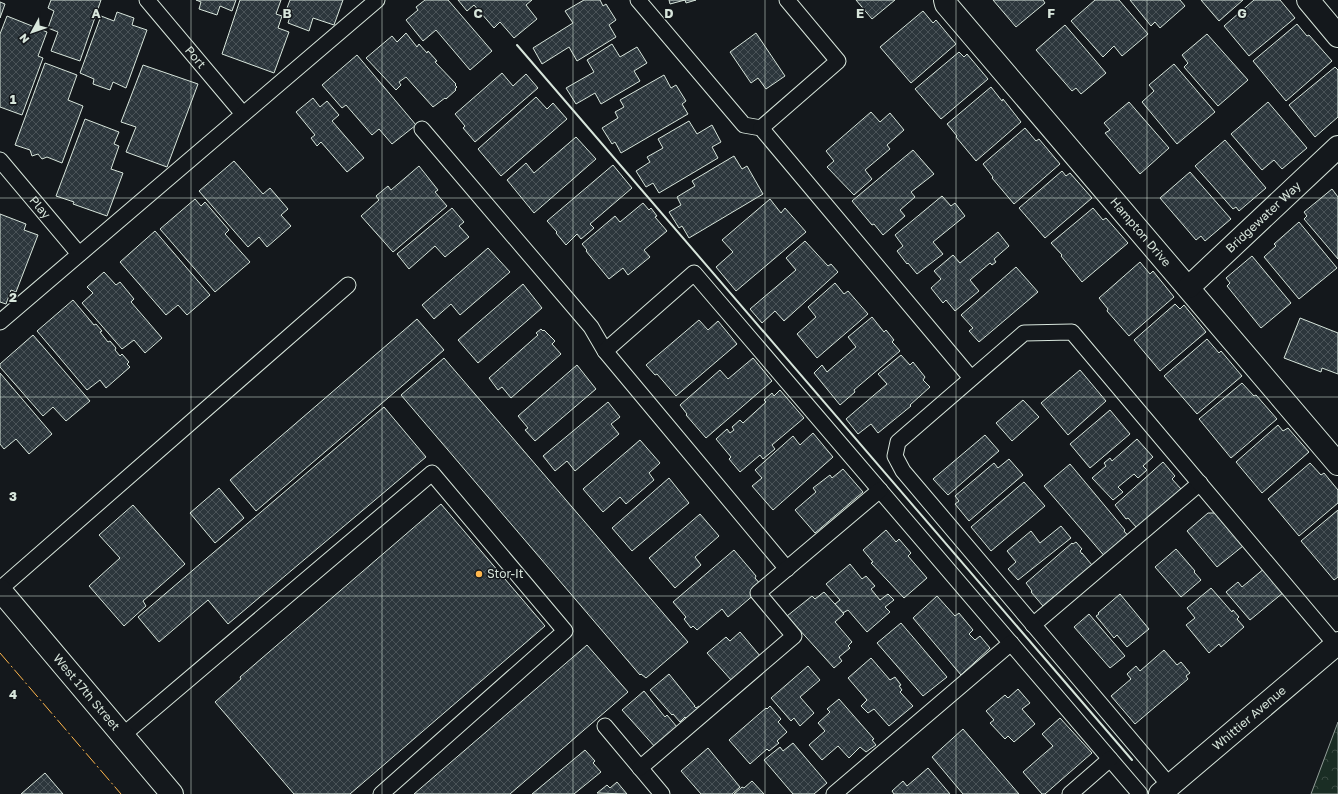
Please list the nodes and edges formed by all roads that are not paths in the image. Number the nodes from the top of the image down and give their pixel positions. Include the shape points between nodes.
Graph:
1 (147, 0) edge
2 (377, 0) edge
3 (638, 0) edge
4 (787, 0) edge
5 (945, 0) edge
6 (1308, 0) edge
7 (1338, 36) edge
8 (243, 114) junction
9 (761, 128) junction
10 (422, 129) dead end
11 (1338, 147) edge
12 (0, 160) edge
13 (79, 254) junction
14 (348, 285) dead end
15 (1188, 287) junction
16 (0, 322) edge
17 (605, 351) junction
18 (971, 378) junction
19 (1337, 460) edge
20 (1200, 483) junction
21 (880, 490) junction
22 (787, 569) junction
23 (0, 589) edge
24 (1033, 625) junction
25 (1011, 643) junction
26 (1337, 644) edge
27 (605, 726) dead end
28 (123, 736) junction
29 (1110, 760) junction
30 (640, 768) junction
31 (1165, 790) edge
32 (172, 794) edge
33 (381, 794) edge
34 (662, 794) edge
35 (834, 794) edge
36 (1070, 794) edge
37 (1140, 794) edge

1 - 8 lane, Port
2 - 8 lane
3 - 9 lane via 744,125
4 - 9 lane via 838,61
5 - 15 street, Hampton Drive
6 - 7 street
8 - 13 lane
9 - 18 lane
10 - 17 lane via 591,327
11 - 15 street, Bridgewater Way
12 - 13 lane, Play
13 - 16 lane
14 - 23 lane
15 - 19 street, Hampton Drive
17 - 21 lane via 694,273
17 - 22 lane
18 - 20 lane via 1024,333 1072,332
18 - 24 lane via 898,442 895,456 908,477
20 - 24 lane
20 - 26 lane
21 - 22 lane
21 - 25 lane
22 - 30 lane via 758,593 794,636
23 - 28 street, West 17th Street
24 - 31 lane
25 - 29 lane
25 - 35 lane
26 - 31 street, Whittier Avenue
27 - 30 lane
28 - 32 street, West 17th Street
28 - 33 lane via 432,473 565,631
29 - 36 lane
29 - 37 lane
30 - 34 lane

